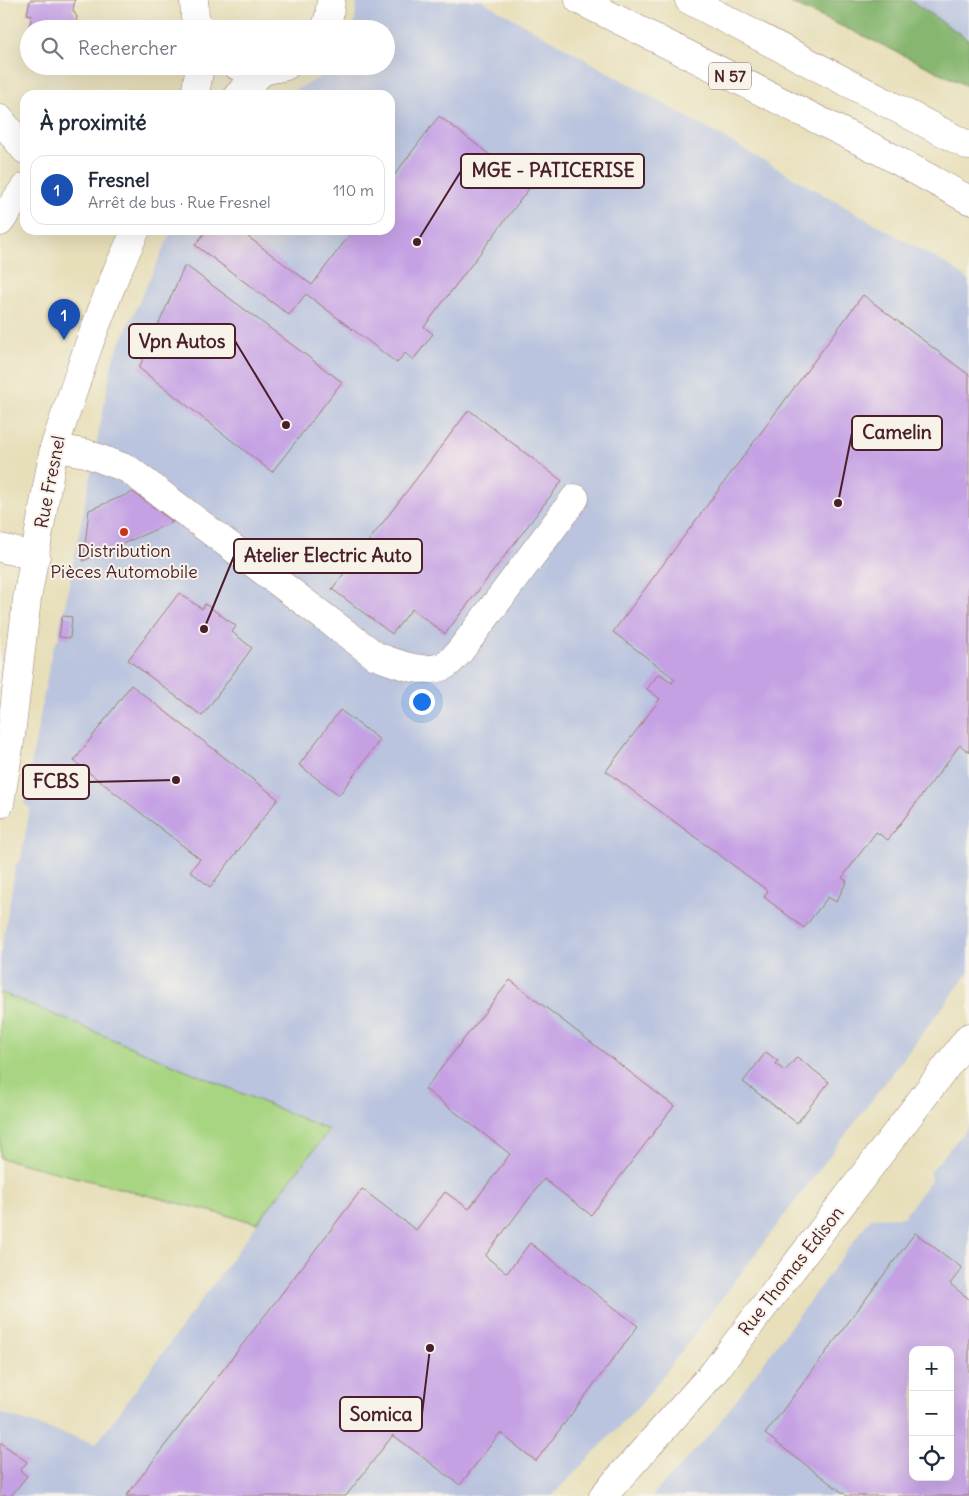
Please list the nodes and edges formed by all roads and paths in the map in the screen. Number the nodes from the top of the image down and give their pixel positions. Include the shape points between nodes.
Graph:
1 (194, 0) edge
2 (331, 0) edge
3 (580, 0) edge
4 (689, 0) edge
5 (196, 20) edge
6 (328, 20) edge
7 (198, 75) edge
8 (256, 75) edge
9 (196, 90) edge
10 (242, 90) edge
11 (0, 119) edge
12 (20, 144) edge
13 (969, 146) edge
14 (20, 194) edge
15 (969, 200) edge
16 (0, 222) edge
17 (134, 235) edge
18 (54, 448) junction
19 (575, 498) dead end
20 (0, 548) edge
21 (36, 556) junction
22 (0, 804) edge
23 (969, 1037) edge
24 (603, 1496) edge

1 - 5 main road
2 - 6 main road
3 - 15 main road, N 57 via 880,151
4 - 13 main road
7 - 9 main road
8 - 10 main road
11 - 12 main road
14 - 16 main road
17 - 18 main road, Rue Fresnel via 93,335
18 - 19 main road via 85,453 128,468 376,656 408,667 426,669 446,665 460,651
18 - 21 main road, Rue Fresnel
20 - 21 main road
21 - 22 main road, Rue Fresnel via 27,599
23 - 24 main road, Rue Thomas Edison via 714,1372

